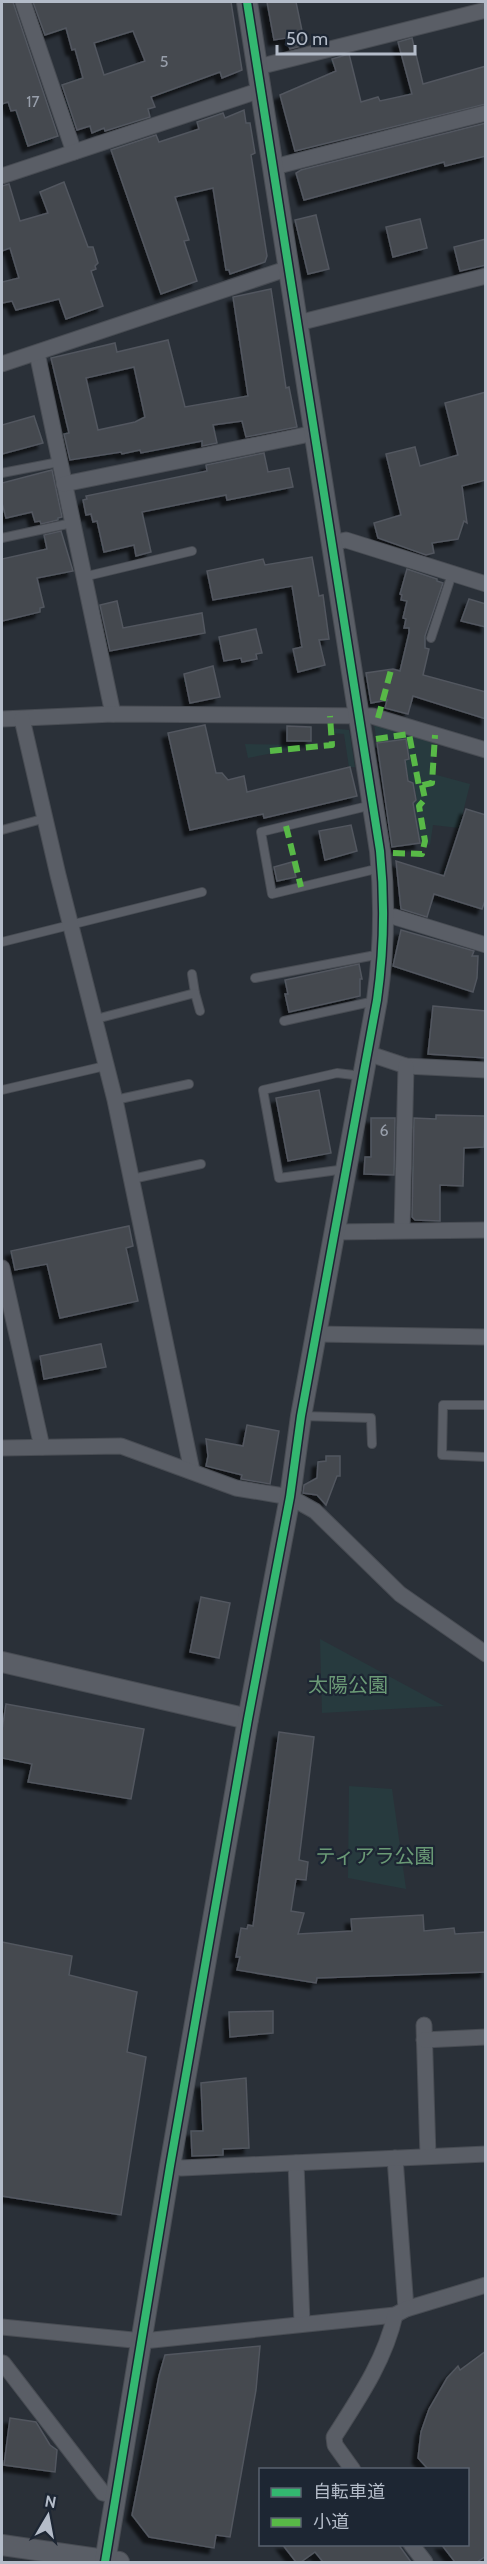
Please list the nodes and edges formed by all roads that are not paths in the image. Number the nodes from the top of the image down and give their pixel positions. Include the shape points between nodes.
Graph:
1 (23, 2) edge
2 (247, 2) edge
3 (486, 9) edge
4 (258, 67) junction
5 (261, 90) junction
6 (486, 113) edge
7 (74, 152) junction
8 (274, 167) junction
9 (2, 176) edge
10 (289, 268) junction
11 (486, 276) edge
12 (298, 323) junction
13 (37, 353) junction
14 (2, 364) edge
15 (315, 433) junction
16 (59, 462) junction
17 (2, 473) edge
18 (64, 484) junction
19 (72, 523) junction
20 (2, 537) edge
21 (331, 543) junction
22 (192, 551) dead end
23 (452, 574) junction
24 (83, 577) junction
25 (486, 584) edge
26 (431, 638) dead end
27 (113, 714) junction
28 (358, 716) junction
29 (2, 719) edge
30 (22, 719) junction
31 (486, 750) edge
32 (373, 805) junction
33 (46, 818) junction
34 (2, 830) edge
35 (381, 867) junction
36 (202, 892) dead end
37 (384, 916) junction
38 (71, 925) junction
39 (2, 942) edge
40 (486, 945) edge
41 (382, 954) junction
42 (192, 975) dead end
43 (255, 978) dead end
44 (195, 993) junction
45 (376, 1000) junction
46 (200, 1011) dead end
47 (96, 1019) junction
48 (284, 1021) dead end
49 (367, 1053) junction
50 (105, 1066) junction
51 (406, 1066) junction
52 (486, 1070) edge
53 (363, 1076) junction
54 (189, 1083) dead end
55 (2, 1090) edge
56 (115, 1100) junction
57 (201, 1164) dead end
58 (347, 1169) junction
59 (132, 1179) junction
60 (402, 1230) junction
61 (486, 1230) edge
62 (335, 1232) junction
63 (2, 1268) edge
64 (6, 1308) edge
65 (317, 1334) junction
66 (486, 1337) edge
67 (486, 1405) edge
68 (301, 1416) junction
69 (372, 1444) dead end
70 (42, 1447) junction
71 (2, 1448) edge
72 (486, 1457) edge
73 (192, 1471) junction
74 (290, 1497) junction
75 (486, 1654) edge
76 (2, 1662) edge
77 (248, 1719) junction
78 (486, 2037) edge
79 (486, 2154) edge
80 (428, 2156) junction
81 (395, 2158) junction
82 (296, 2163) junction
83 (170, 2166) junction
84 (486, 2285) edge
85 (400, 2312) junction
86 (302, 2323) junction
87 (2, 2327) edge
88 (143, 2341) junction
89 (2, 2361) edge
90 (2, 2382) edge
91 (352, 2468) edge
92 (116, 2496) junction
93 (2, 2546) edge
94 (413, 2546) edge
95 (110, 2562) edge
96 (425, 2562) edge

1 - 7 street
2 - 4 street
3 - 4 street
4 - 5 street
5 - 7 street
5 - 8 street
6 - 8 street
7 - 9 street
8 - 10 street
10 - 12 street
10 - 13 street
11 - 12 street
12 - 15 street
13 - 14 street
13 - 16 street
15 - 18 street
15 - 21 street
16 - 17 lane
16 - 18 street
18 - 19 street
19 - 20 lane
19 - 24 street
21 - 23 street via 346,540
21 - 28 street
22 - 24 lane
23 - 25 street
23 - 26 lane
24 - 27 street
27 - 28 street
27 - 30 street
28 - 31 street via 372,716
28 - 32 street
29 - 30 street
30 - 33 street
32 - 35 street
32 - 35 lane via 261,832 273,894
33 - 34 lane
33 - 38 street
35 - 37 street
36 - 38 lane
37 - 40 street
37 - 41 street
38 - 39 lane
38 - 47 street
41 - 43 lane
41 - 45 street
42 - 44 lane
44 - 46 lane
44 - 47 lane
45 - 48 lane
45 - 49 street
47 - 50 street
49 - 51 street
49 - 53 street
50 - 55 lane
50 - 56 street
51 - 52 street
51 - 60 street
53 - 58 street
53 - 58 lane via 337,1073 263,1090 279,1178
54 - 56 lane
56 - 59 street
57 - 59 lane
58 - 62 street
59 - 73 street
60 - 61 street
60 - 62 street
62 - 65 street
63 - 64 street
64 - 70 street
65 - 66 street
65 - 68 street
67 - 72 lane via 443,1405 442,1455
68 - 69 lane via 371,1418
68 - 74 street
70 - 71 street
70 - 73 street via 121,1446
73 - 74 street via 236,1488
74 - 75 street via 315,1511 382,1580
74 - 77 street
76 - 77 street
77 - 83 street
78 - 80 street via 424,2032
79 - 80 street
80 - 81 street
81 - 82 street
81 - 85 street
82 - 83 street
82 - 86 street
83 - 88 street
84 - 85 street
85 - 86 street
85 - 91 street via 379,2362 334,2438 334,2445
86 - 88 street
87 - 88 street
88 - 92 street
89 - 90 street
89 - 92 street via 103,2493
92 - 95 street
93 - 95 street
94 - 96 street

